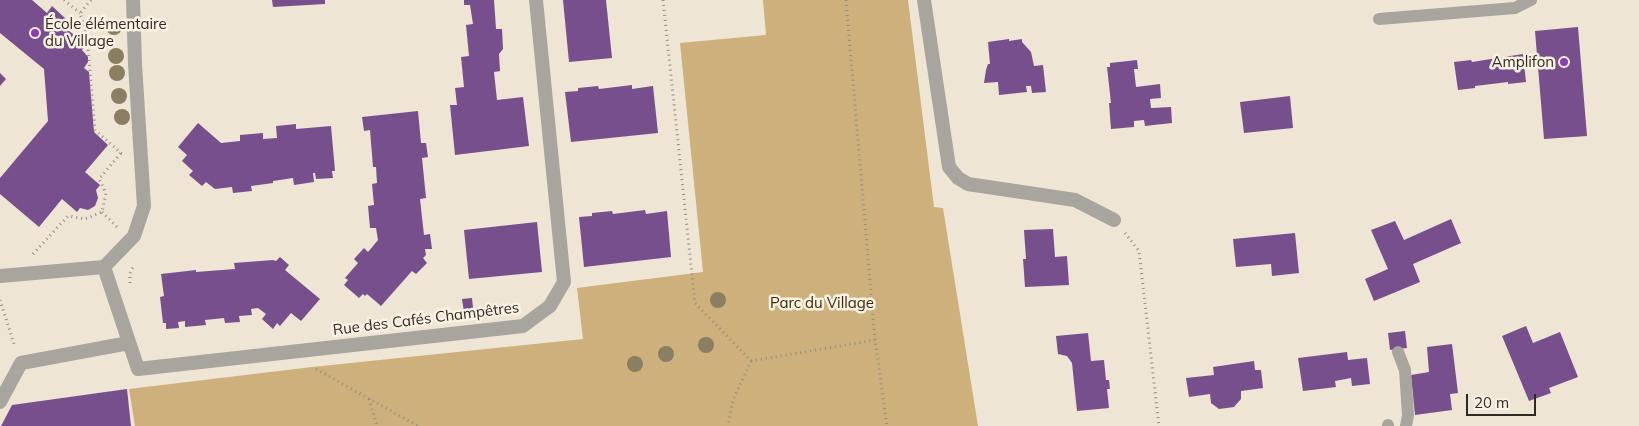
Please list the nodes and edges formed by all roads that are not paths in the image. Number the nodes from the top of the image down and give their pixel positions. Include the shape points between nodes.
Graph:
1 (133, 0) edge
2 (536, 0) edge
3 (924, 0) edge
4 (1531, 0) edge
5 (1379, 19) dead end
6 (1114, 220) road end
7 (104, 267) junction
8 (0, 276) edge
9 (129, 343) junction
10 (1398, 352) dead end
11 (0, 402) edge
12 (1406, 426) edge

1 - 7 street via 144,206 134,236
2 - 9 street, Rue des Cafés Champêtres via 564,282 550,306 523,326 138,369
3 - 6 street via 949,167 958,178 968,184 1075,200
4 - 5 lane via 1515,8
7 - 8 street
7 - 9 street
9 - 11 street via 20,362
10 - 12 lane via 1404,370

